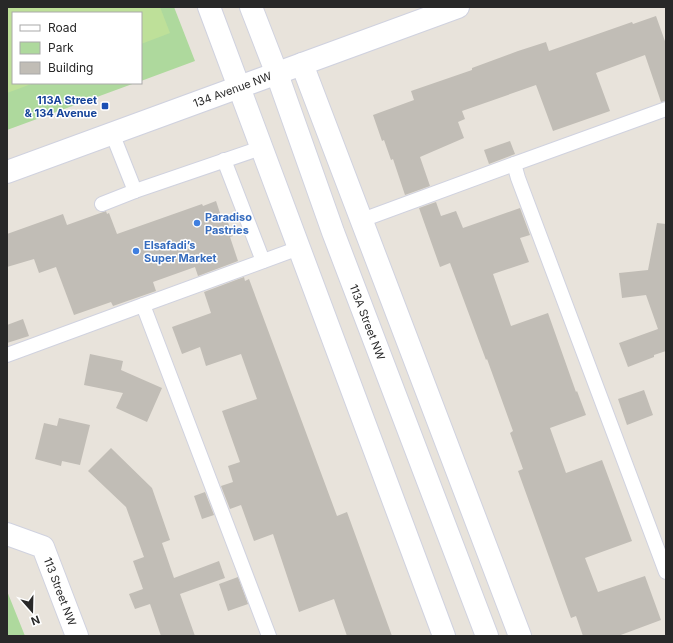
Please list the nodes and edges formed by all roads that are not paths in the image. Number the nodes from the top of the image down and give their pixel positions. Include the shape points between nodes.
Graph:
1 (209, 7) edge
2 (251, 7) edge
3 (448, 9) edge
4 (302, 64) junction
5 (277, 74) junction
6 (239, 87) junction
7 (666, 109) edge
8 (112, 133) junction
9 (261, 148) junction
10 (224, 160) junction
11 (514, 164) junction
12 (7, 172) edge
13 (135, 191) junction
14 (102, 204) dead end
15 (362, 220) junction
16 (299, 248) junction
17 (263, 261) junction
18 (143, 305) junction
19 (7, 355) edge
20 (7, 534) edge
21 (666, 572) edge
22 (265, 635) edge
23 (77, 636) edge
24 (444, 636) edge
25 (487, 636) edge
26 (520, 636) edge

1 - 6 main road
2 - 5 main road, 113A Street NW
3 - 4 main road, 134 Avenue NW
4 - 5 main road, 134 Avenue NW
4 - 15 main road
5 - 6 main road, 134 Avenue NW
5 - 25 main road, 113A Street NW via 333,232
6 - 8 main road, 134 Avenue NW
6 - 9 main road
7 - 11 lane
8 - 12 main road, 134 Avenue NW
8 - 13 lane
9 - 10 lane
9 - 16 main road
10 - 13 lane
10 - 17 lane
11 - 15 lane
11 - 21 lane
13 - 14 lane
15 - 26 main road
16 - 17 lane
16 - 24 main road
17 - 18 lane
18 - 19 lane
18 - 22 lane
20 - 23 main road, 113 Street NW via 44,547

